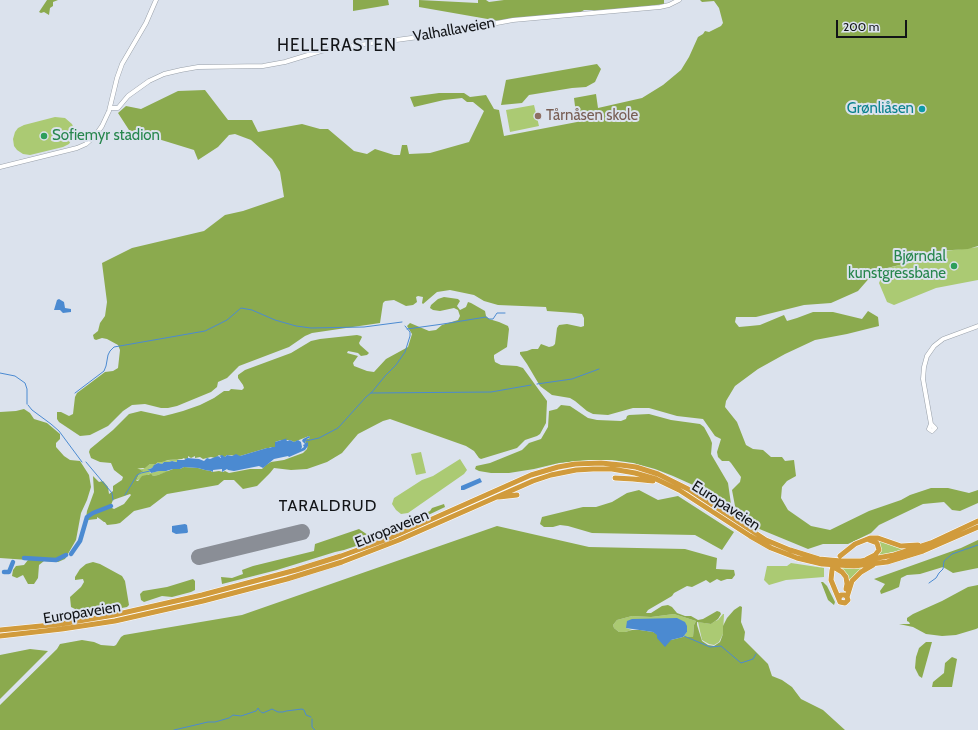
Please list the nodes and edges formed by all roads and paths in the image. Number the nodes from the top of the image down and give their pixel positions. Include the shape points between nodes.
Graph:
1 (156, 0) edge
2 (679, 0) edge
3 (110, 107) junction
4 (0, 167) edge
5 (978, 326) edge
6 (931, 426) dead end
7 (615, 478) dead end
8 (663, 482) junction
9 (517, 495) dead end
10 (490, 499) junction
11 (978, 521) edge
12 (978, 527) edge
13 (864, 540) junction
14 (931, 543) junction
15 (840, 556) dead end
16 (861, 561) junction
17 (875, 564) junction
18 (831, 567) junction
19 (843, 596) junction
20 (0, 630) edge
21 (0, 636) edge

1 - 3 street via 121,66
2 - 3 street, Valhallaveien via 664,6 512,20 459,32 347,46 263,66 198,67 181,70 149,81 133,91 117,109
3 - 4 street via 102,126 91,140 82,146
5 - 6 street via 943,339 927,356 923,376
7 - 8 highway
8 - 10 highway, Europaveien via 621,470 584,469 542,478
8 - 18 highway, Europaveien via 771,548
9 - 10 highway
10 - 21 highway, Europaveien via 371,551 279,581 115,621
11 - 14 highway
12 - 17 highway via 916,553
13 - 14 highway via 876,538 905,546
13 - 15 highway
13 - 16 highway via 875,541 879,549 875,555
14 - 16 highway, Europaveien via 894,555
16 - 20 highway, Europaveien via 810,557 782,548 688,489 661,476 629,466 579,464 531,475 385,540 291,572 108,616
17 - 18 highway, Europaveien
17 - 19 highway via 852,581
18 - 19 highway via 834,589
18 - 19 highway via 842,572 846,578

